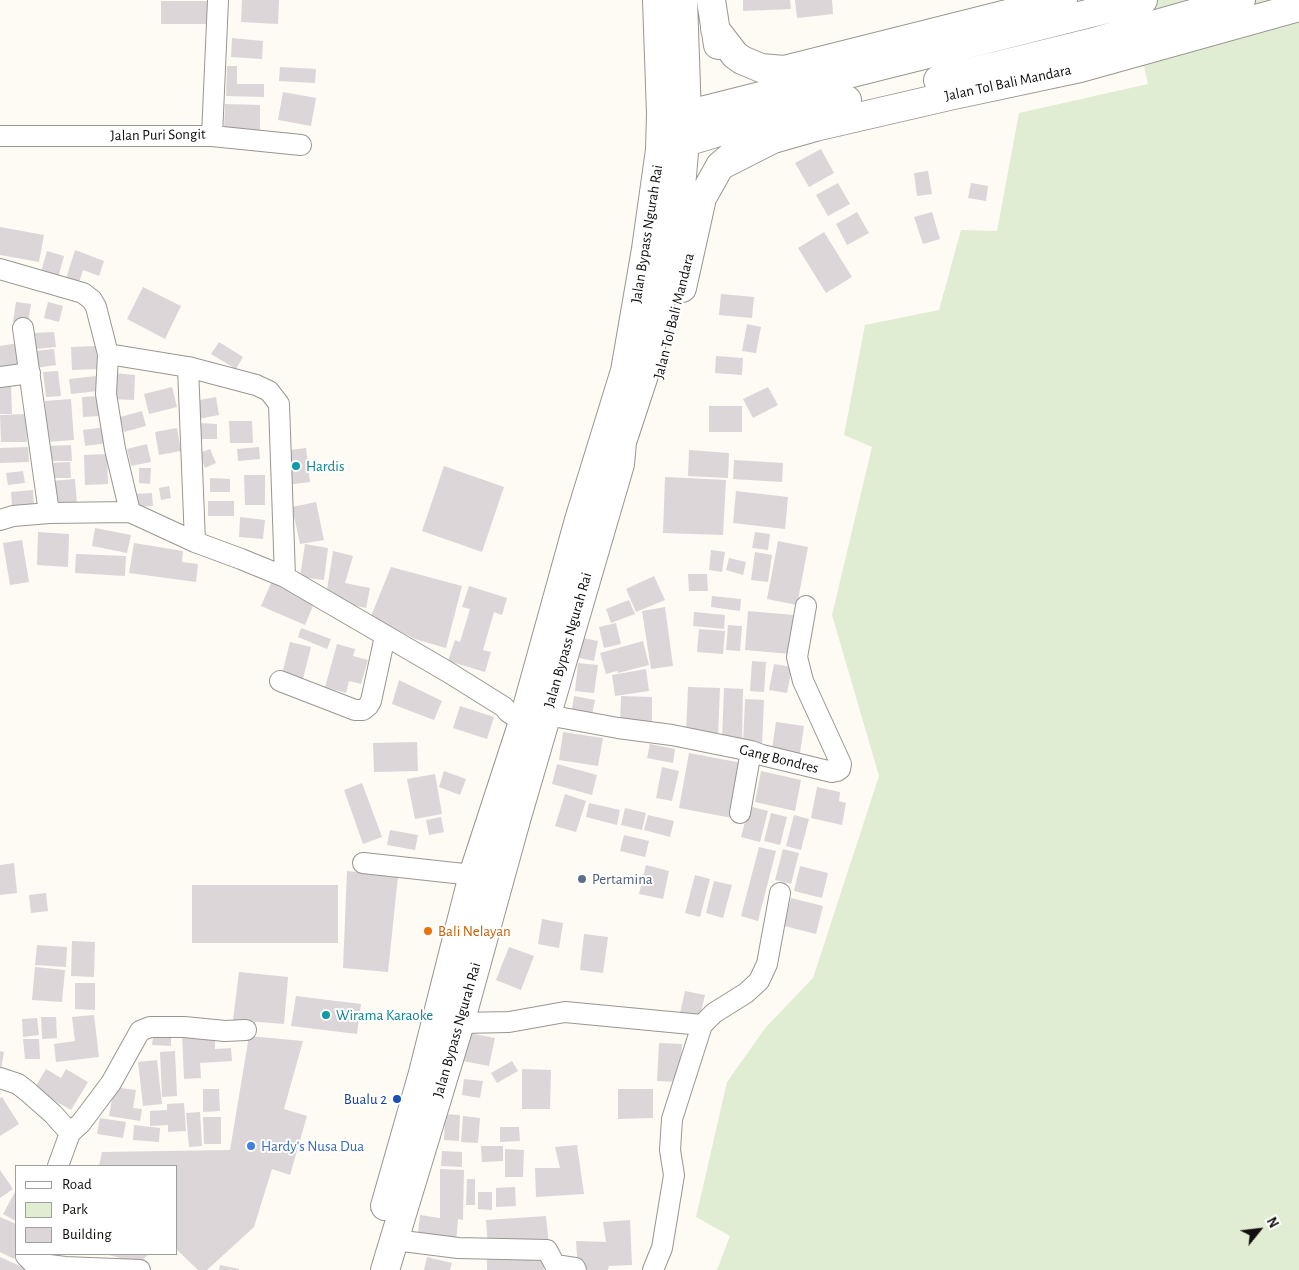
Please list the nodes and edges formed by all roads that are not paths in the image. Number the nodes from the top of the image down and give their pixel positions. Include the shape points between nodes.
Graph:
1 (218, 0) edge
2 (657, 0) edge
3 (683, 0) edge
4 (711, 0) edge
5 (1063, 0) edge
6 (1143, 0) edge
7 (1241, 0) edge
8 (1079, 7) edge
9 (1299, 7) edge
10 (715, 29) junction
11 (1094, 57) junction
12 (934, 67) junction
13 (789, 101) junction
14 (0, 136) edge
15 (212, 136) junction
16 (677, 136) junction
17 (301, 145) dead end
18 (720, 166) junction
19 (0, 269) edge
20 (23, 328) dead end
21 (108, 354) junction
22 (188, 367) junction
23 (30, 373) junction
24 (0, 377) edge
25 (620, 464) junction
26 (48, 512) junction
27 (130, 512) junction
28 (0, 520) edge
29 (196, 542) junction
30 (285, 577) junction
31 (806, 606) dead end
32 (385, 636) junction
33 (280, 681) dead end
34 (525, 714) junction
35 (751, 751) junction
36 (740, 813) dead end
37 (363, 863) dead end
38 (474, 875) junction
39 (780, 893) dead end
40 (460, 1023) junction
41 (702, 1025) junction
42 (246, 1030) dead end
43 (0, 1078) edge
44 (70, 1133) junction
45 (58, 1165) edge
46 (394, 1240) junction
47 (26, 1255) edge
48 (140, 1270) edge
49 (367, 1270) edge
50 (385, 1270) edge
51 (576, 1270) edge
52 (653, 1270) edge

1 - 15 street, Jalan Puri Songit
2 - 16 highway, Jalan Tol Bali Mandara via 661,121
3 - 16 highway, Jalan Bypass Ngurah Rai
4 - 10 highway, Jalan Tol Bali Mandara
5 - 10 highway, Jalan Tol Bali Mandara via 784,70 761,68 742,60
6 - 8 highway, Jalan Tol Bali Mandara
7 - 11 highway, Jalan Tol Bali Mandara
8 - 12 highway, Jalan Tol Bali Mandara
9 - 11 highway, Jalan Tol Bali Mandara
10 - 13 highway, Jalan Tol Bali Mandara via 725,67 744,80
11 - 12 highway, Jalan Tol Bali Mandara
11 - 18 highway, Jalan Tol Bali Mandara via 773,139
12 - 13 highway, Jalan Tol Bali Mandara
13 - 16 highway, Jalan Tol Bali Mandara
13 - 18 highway, Jalan Tol Bali Mandara
14 - 15 street, Jalan Puri Songit
15 - 17 street
16 - 25 highway, Jalan Bypass Ngurah Rai via 672,248 647,366 622,442
16 - 34 highway, Jalan Bypass Ngurah Rai via 646,248 625,371
18 - 25 highway, Jalan Tol Bali Mandara via 702,198 664,370 633,445
19 - 21 street via 83,293 92,300
20 - 23 street
21 - 22 street
21 - 27 street via 106,394
22 - 29 street
22 - 30 street via 256,385 269,391 279,404
23 - 24 street
23 - 26 street
25 - 34 highway, Jalan Bypass Ngurah Rai
26 - 27 street
26 - 28 street
27 - 29 street
29 - 30 street
30 - 32 street
31 - 35 street, Gang Bondres via 797,657 803,681 841,764 840,769 832,772
32 - 33 street via 371,701 363,710 355,710
32 - 34 street
34 - 35 street, Gang Bondres via 672,735
34 - 38 highway, Jalan Bypass Ngurah Rai
34 - 40 highway, Jalan Bypass Ngurah Rai
35 - 36 street
37 - 38 street
38 - 49 highway, Jalan Bypass Ngurah Rai via 423,1073
39 - 41 street via 767,964 759,980
40 - 41 street via 509,1022 565,1012
40 - 46 highway, Jalan Bypass Ngurah Rai
41 - 52 street via 672,1119 670,1150 674,1175 662,1248
42 - 44 street via 150,1027 140,1031 112,1083
43 - 44 street via 27,1091
44 - 45 street
46 - 50 highway, Jalan Bypass Ngurah Rai
46 - 51 street via 458,1248 547,1250 555,1266
47 - 48 street via 33,1262 66,1267

